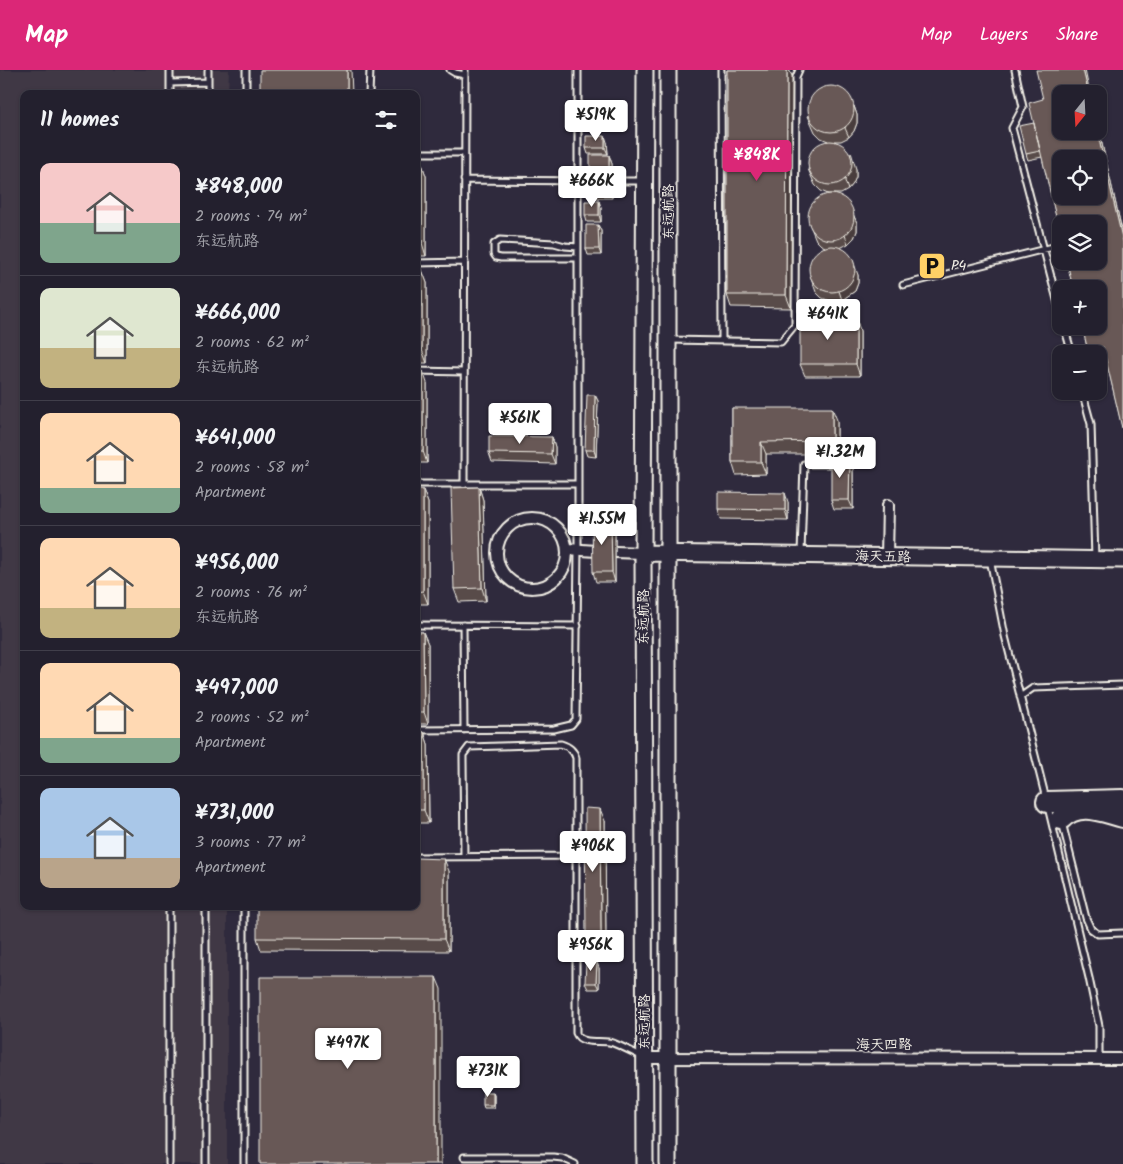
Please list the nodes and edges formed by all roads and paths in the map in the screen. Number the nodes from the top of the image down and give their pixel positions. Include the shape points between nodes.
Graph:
1 (170, 70) edge
2 (208, 70) edge
3 (246, 70) edge
4 (370, 70) edge
5 (450, 70) edge
6 (578, 70) edge
7 (645, 70) edge
8 (668, 70) edge
9 (721, 70) edge
10 (798, 70) edge
11 (1015, 70) edge
12 (465, 72) edge
13 (170, 82) junction
14 (208, 82) junction
15 (170, 90) edge
16 (208, 90) edge
17 (246, 90) edge
18 (369, 90) edge
19 (420, 153) edge
20 (464, 153) junction
21 (464, 180) junction
22 (578, 180) junction
23 (593, 180) edge
24 (612, 181) dead end
25 (644, 181) junction
26 (578, 247) junction
27 (1052, 247) edge
28 (1044, 249) junction
29 (578, 258) junction
30 (465, 262) junction
31 (420, 263) edge
32 (1052, 280) edge
33 (903, 285) dead end
34 (795, 325) junction
35 (804, 325) edge
36 (669, 340) junction
37 (722, 340) junction
38 (420, 371) edge
39 (464, 372) junction
40 (1084, 400) edge
41 (846, 464) edge
42 (420, 484) edge
43 (578, 484) junction
44 (464, 485) junction
45 (888, 505) dead end
46 (573, 549) junction
47 (596, 551) edge
48 (615, 552) dead end
49 (643, 553) junction
50 (668, 555) junction
51 (801, 556) junction
52 (887, 557) junction
53 (990, 558) junction
54 (1095, 559) junction
55 (1123, 560) edge
56 (420, 625) edge
57 (463, 625) junction
58 (578, 626) junction
59 (1123, 685) edge
60 (1020, 697) junction
61 (420, 730) edge
62 (464, 730) junction
63 (1123, 800) edge
64 (1047, 802) junction
65 (1123, 817) edge
66 (1061, 819) joint
67 (576, 856) junction
68 (420, 857) edge
69 (464, 857) junction
70 (169, 910) edge
71 (206, 910) edge
72 (244, 910) edge
73 (1123, 934) edge
74 (645, 1058) junction
75 (668, 1058) junction
76 (1099, 1059) junction
77 (1123, 1059) edge
78 (464, 1157) dead end
79 (169, 1164) edge
80 (206, 1164) edge
81 (244, 1164) edge
82 (576, 1164) edge
83 (645, 1164) edge
84 (668, 1164) edge

1 - 13 lane
2 - 14 lane
3 - 17 lane
4 - 18 lane
5 - 12 lane
6 - 22 lane
7 - 25 street, 东远航路
8 - 36 street, 东远航路
9 - 37 lane
10 - 34 lane
11 - 28 lane via 1023,107 1012,128
12 - 20 lane
13 - 14 lane
13 - 15 lane
14 - 16 lane
19 - 20 lane
20 - 21 lane
21 - 22 lane
21 - 30 lane
22 - 23 lane
22 - 26 lane
24 - 25 lane
25 - 49 street, 东远航路
26 - 29 lane
26 - 29 lane via 554,242 500,240 494,244 496,257 501,258
27 - 28 lane
28 - 32 lane
28 - 33 lane
29 - 43 lane
30 - 31 lane
30 - 39 lane
34 - 35 lane
34 - 37 lane via 782,342
36 - 37 lane
36 - 50 street, 东远航路
38 - 39 lane
39 - 44 lane
40 - 54 lane via 1090,424
41 - 51 lane via 804,464
42 - 44 lane
43 - 44 lane
43 - 46 lane
45 - 52 street
46 - 46 street via 555,525 529,517 505,529 496,552 498,565 505,576 514,584 530,589 545,586 558,578
46 - 47 street
46 - 58 lane
48 - 49 street
49 - 50 street, 海天五路
49 - 74 street, 东远航路
50 - 51 street, 海天五路
50 - 75 street, 东远航路
51 - 52 street, 海天五路
52 - 53 street, 海天五路
53 - 54 street, 海天五路
53 - 60 lane
54 - 55 street, 海天五路
56 - 57 lane
57 - 58 lane
57 - 62 lane
58 - 62 lane via 577,709 572,725 554,729
59 - 60 lane via 1033,688
60 - 64 lane
61 - 62 lane
63 - 64 highway
64 - 76 lane via 1099,1026
65 - 66 highway via 1084,808 1069,811
66 - 73 lane via 1091,930 1098,934
67 - 69 lane
67 - 69 lane via 576,758 570,748 561,744 473,746 466,750 463,760
67 - 74 lane via 576,1033 582,1040 611,1042
68 - 69 lane
70 - 79 lane
71 - 80 lane
72 - 81 lane
74 - 75 street, 海天四路
74 - 83 street, 东远航路
75 - 76 street, 海天四路
75 - 84 street, 东远航路
76 - 77 street, 海天四路
78 - 82 lane via 553,1157

